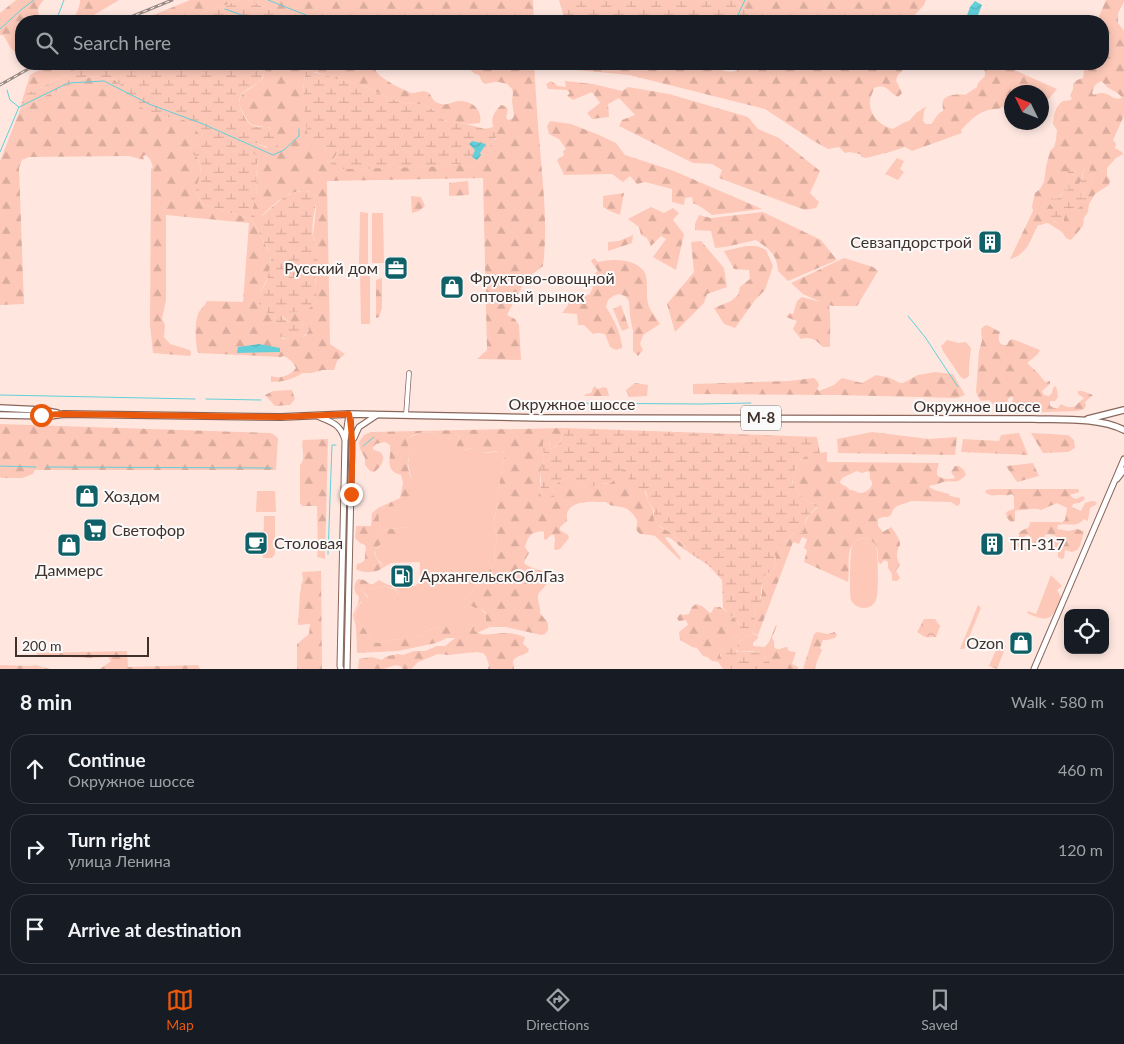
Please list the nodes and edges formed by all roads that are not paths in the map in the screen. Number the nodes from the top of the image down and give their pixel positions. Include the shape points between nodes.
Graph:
1 (409, 373) dead end
2 (0, 408) edge
3 (1124, 410) edge
4 (64, 414) junction
5 (349, 414) junction
6 (0, 415) edge
7 (316, 415) junction
8 (377, 415) junction
9 (406, 416) junction
10 (1081, 420) junction
11 (1124, 430) edge
12 (345, 441) junction
13 (352, 441) junction
14 (1124, 459) edge
15 (1124, 470) edge
16 (1111, 488) junction
17 (342, 571) junction
18 (349, 573) junction
19 (340, 668) edge
20 (347, 669) edge
21 (1034, 669) edge

1 - 9 street
2 - 4 main road, Окружное шоссе / М-8
3 - 10 main road, Окружное шоссе / М-8
4 - 6 main road, Окружное шоссе / М-8
4 - 7 main road, Окружное шоссе / М-8
5 - 7 main road, Окружное шоссе / М-8
5 - 8 main road, Окружное шоссе / М-8
5 - 12 main road
5 - 13 main road
7 - 12 main road via 337,425
8 - 9 main road, Окружное шоссе / М-8
8 - 13 main road via 359,427
9 - 10 main road, Окружное шоссе / М-8
10 - 11 main road, Окружное шоссе / М-8 via 1111,424
12 - 17 main road
13 - 18 main road
14 - 16 main road
15 - 16 main road
16 - 21 main road
17 - 18 main road
17 - 19 main road
18 - 20 main road

